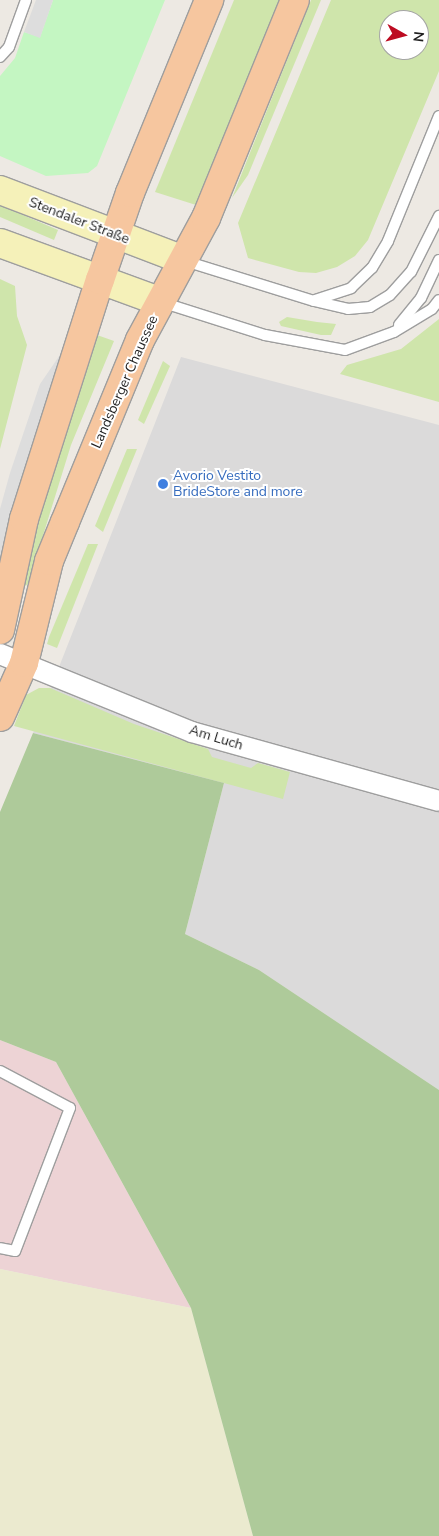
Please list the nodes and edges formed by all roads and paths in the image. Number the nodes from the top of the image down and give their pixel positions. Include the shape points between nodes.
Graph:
1 (26, 0) edge
2 (209, 0) edge
3 (295, 0) edge
4 (0, 57) edge
5 (439, 116) edge
6 (0, 190) edge
7 (439, 216) edge
8 (115, 236) junction
9 (0, 242) edge
10 (171, 256) junction
11 (439, 260) edge
12 (100, 280) junction
13 (150, 298) junction
14 (439, 300) edge
15 (314, 301) junction
16 (394, 332) junction
17 (0, 630) edge
18 (12, 659) edge
19 (0, 717) edge
20 (439, 801) edge
21 (0, 1071) edge
22 (0, 1248) edge

1 - 4 lane via 9,47
2 - 8 main road
3 - 10 main road, Landsberger Chaussee via 206,218
5 - 15 lane via 392,234 372,268 350,288
6 - 8 main road, Stendaler Straße
7 - 15 lane via 412,272 390,295 370,307 348,309
8 - 10 main road, Stendaler Straße
8 - 12 main road
9 - 12 main road
10 - 13 main road, Landsberger Chaussee
10 - 15 lane via 238,280
11 - 16 lane via 421,298
12 - 13 main road
12 - 17 main road via 24,519
13 - 16 lane via 314,347 345,350
13 - 18 main road, Landsberger Chaussee via 140,340
14 - 16 lane via 432,309
18 - 19 main road, Landsberger Chaussee
18 - 20 street, Am Luch via 192,732
21 - 22 lane via 70,1108 15,1251

